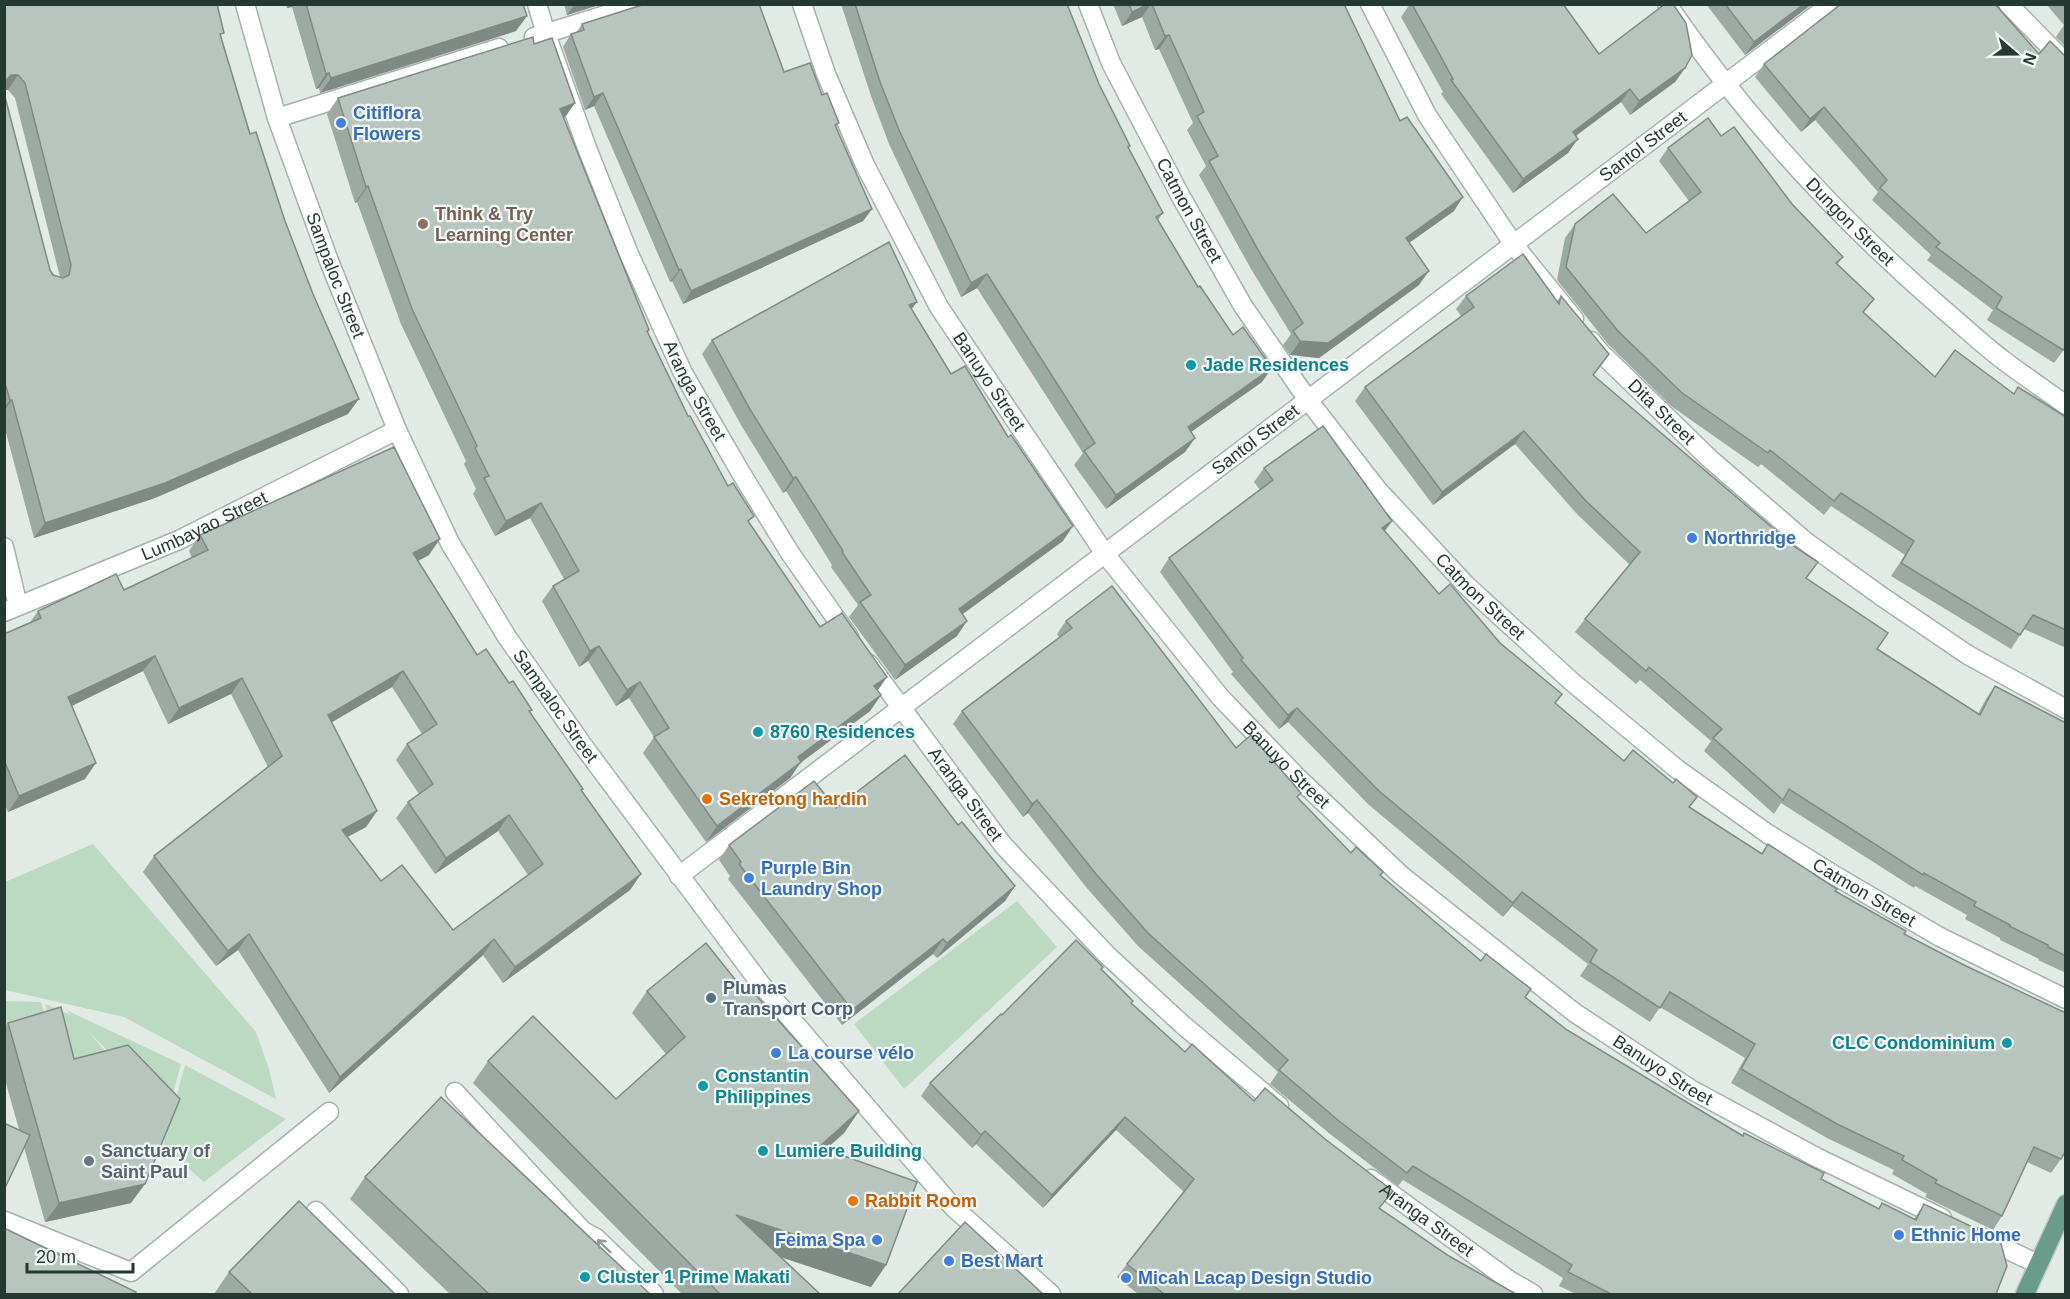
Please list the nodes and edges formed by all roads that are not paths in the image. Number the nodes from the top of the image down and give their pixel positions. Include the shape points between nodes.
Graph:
1 (245, 4) edge
2 (537, 4) edge
3 (641, 4) edge
4 (802, 4) edge
5 (1088, 4) edge
6 (1370, 4) edge
7 (1667, 4) edge
8 (1831, 4) edge
9 (2008, 4) edge
10 (546, 34) junction
11 (2066, 63) edge
12 (1725, 85) junction
13 (278, 118) junction
14 (1514, 245) junction
15 (1308, 400) junction
16 (2066, 405) edge
17 (397, 430) junction
18 (4, 547) edge
19 (1105, 554) junction
20 (11, 609) edge
21 (901, 708) junction
22 (2066, 709) edge
23 (679, 876) junction
24 (2066, 999) edge
25 (455, 1092) dead end
26 (329, 1112) dead end
27 (1296, 1121) edge
28 (1359, 1171) edge
29 (2066, 1204) edge
30 (316, 1211) dead end
31 (5, 1221) edge
32 (2038, 1264) junction
33 (399, 1294) edge
34 (654, 1294) edge
35 (1051, 1294) edge
36 (1533, 1294) edge
37 (2025, 1294) edge

1 - 13 street, Sampaloc Street
2 - 10 street, Aranga Street
3 - 10 street
4 - 19 street, Banuyo Street via 826,74 865,165 939,307
5 - 15 street, Catmon Street via 1112,63 1180,195 1243,306
6 - 14 street, Dita Street via 1427,115
7 - 12 street, Dungon Street
8 - 12 street, Santol Street
9 - 11 street
10 - 13 street
10 - 21 street, Aranga Street via 625,243 683,373 790,553
12 - 14 street, Santol Street
12 - 16 street, Dungon Street via 1828,202 1906,278 2002,359
13 - 17 street, Sampaloc Street via 329,261
14 - 15 street, Santol Street
14 - 22 street, Dita Street via 1600,352 1710,459 1805,541 1968,655
15 - 19 street, Santol Street
15 - 24 street, Catmon Street via 1377,489 1466,585 1570,681 1677,769 1834,875 1940,937
17 - 20 street, Lumbayao Street via 180,540
17 - 23 street, Sampaloc Street via 450,543 507,637
18 - 20 street
19 - 21 street, Santol Street
19 - 32 street, Banuyo Street via 1221,698 1298,778 1402,876 1575,1013 1692,1090 1816,1157
21 - 23 street, Santol Street
21 - 27 street, Aranga Street via 1003,845 1099,947
23 - 35 street, Sampaloc Street via 760,983 953,1207
34 -> 25 street via 583,1230
26 - 31 street via 131,1272
28 - 36 street, Aranga Street
29 - 32 main road
30 - 33 street
32 - 37 main road

